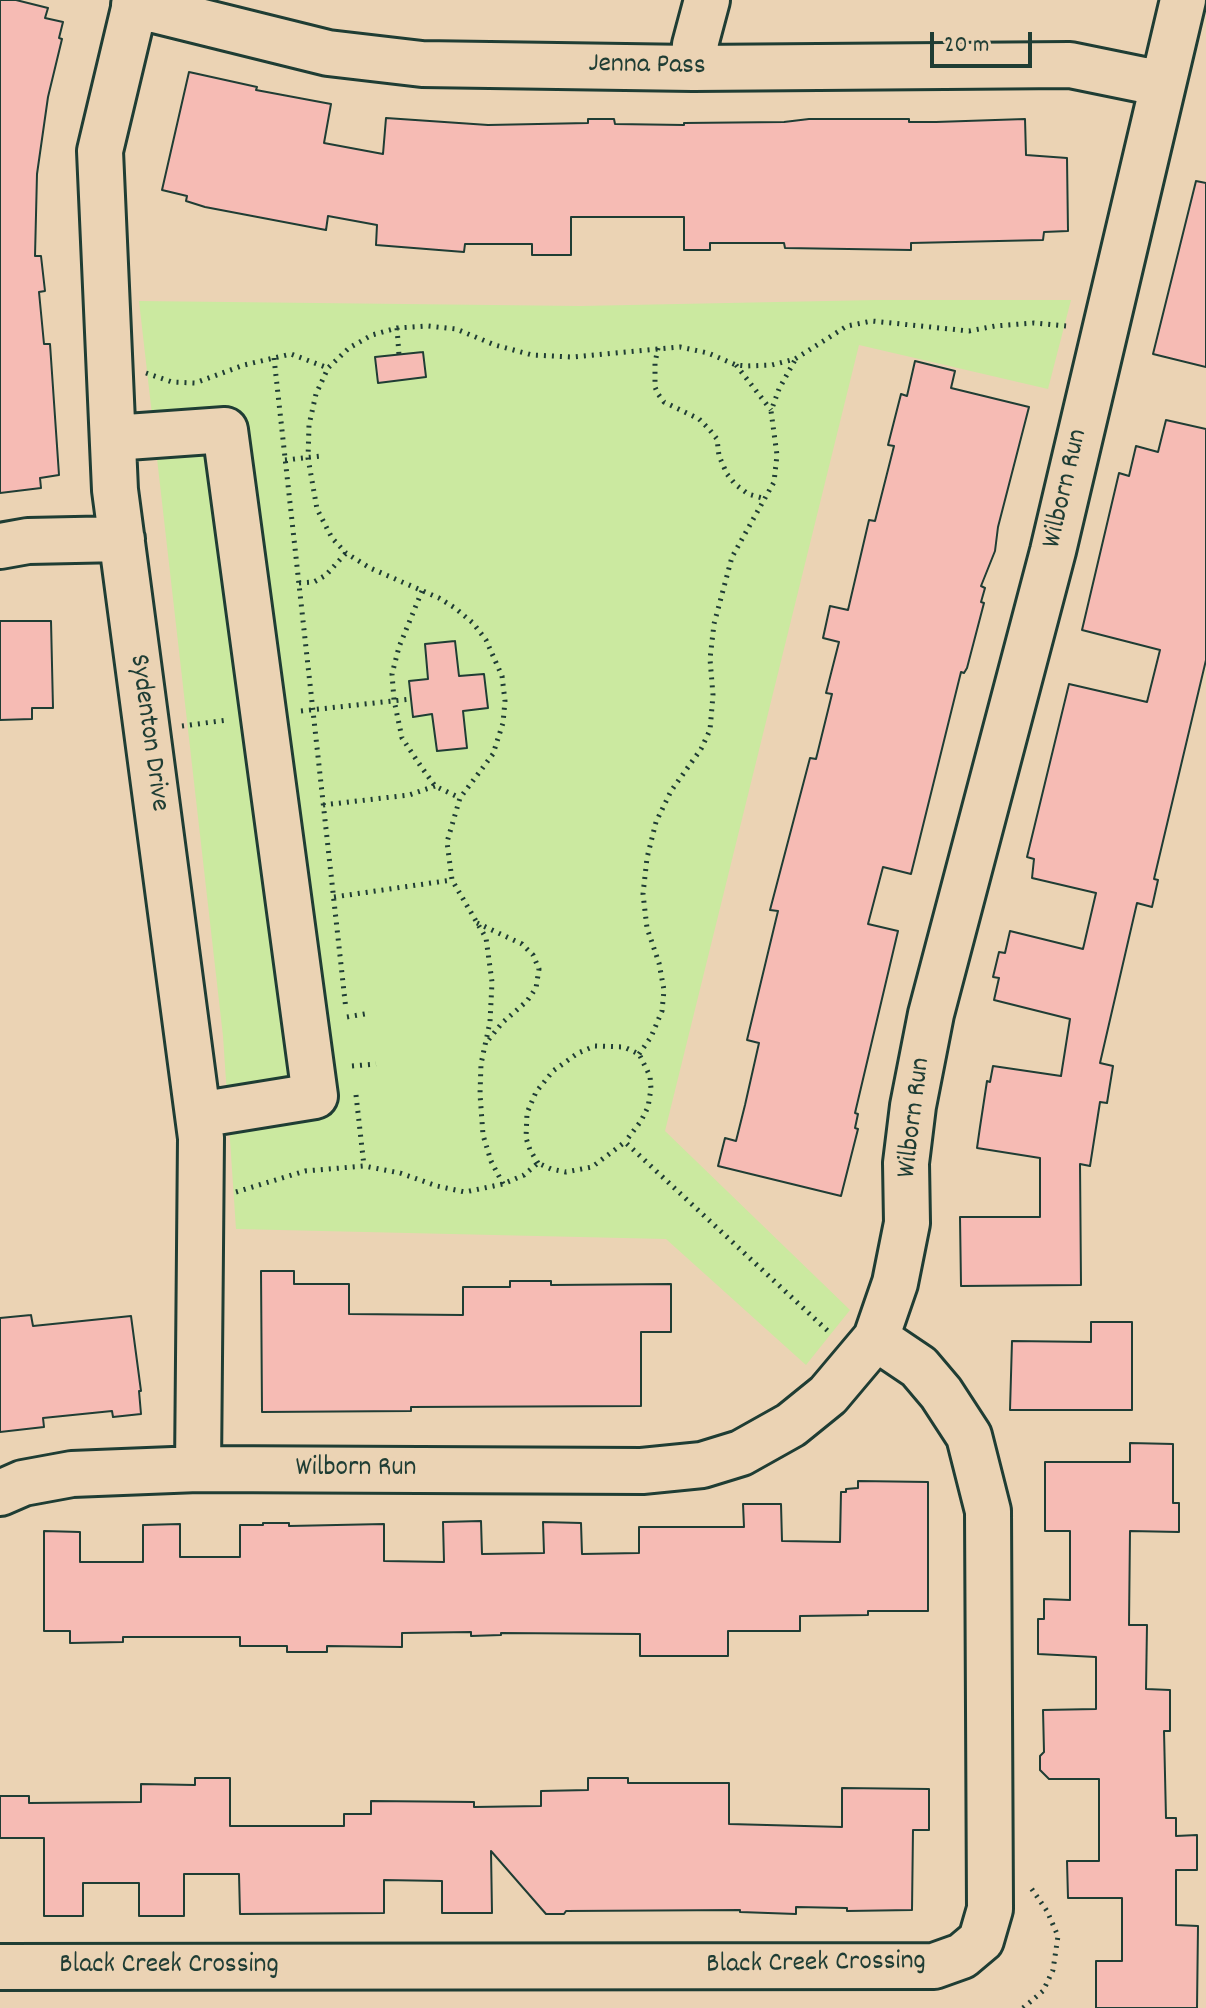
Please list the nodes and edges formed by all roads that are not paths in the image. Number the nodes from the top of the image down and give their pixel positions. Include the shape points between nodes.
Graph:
1 (707, 0) edge
2 (1183, 0) edge
3 (135, 3) edge
4 (693, 68) junction
5 (1163, 84) junction
6 (113, 438) junction
7 (122, 539) junction
8 (0, 546) edge
9 (198, 1115) junction
10 (856, 1339) junction
11 (198, 1469) junction
12 (0, 1493) edge
13 (0, 1967) edge

1 - 4 street
2 - 5 street, Wilborn Run
3 - 4 street, Jenna Pass via 328,53 422,64
3 - 6 street, Sydenton Drive via 100,151
4 - 5 street, Jenna Pass via 1070,65
5 - 10 street, Wilborn Run via 1053,551 931,1014 913,1106 906,1163 907,1223 895,1283
6 - 7 street, Sydenton Drive
6 - 9 street via 225,430 315,1096
7 - 8 street
7 - 9 street, Sydenton Drive
9 - 11 street, Sydenton Drive
10 - 11 street, Wilborn Run via 828,1395 791,1425 741,1453 702,1465 642,1471
10 - 13 street, Black Creek Crossing via 919,1367 941,1393 969,1436 988,1511 990,1909 981,1940 962,1956 934,1966
11 - 12 street, Wilborn Run via 72,1474

